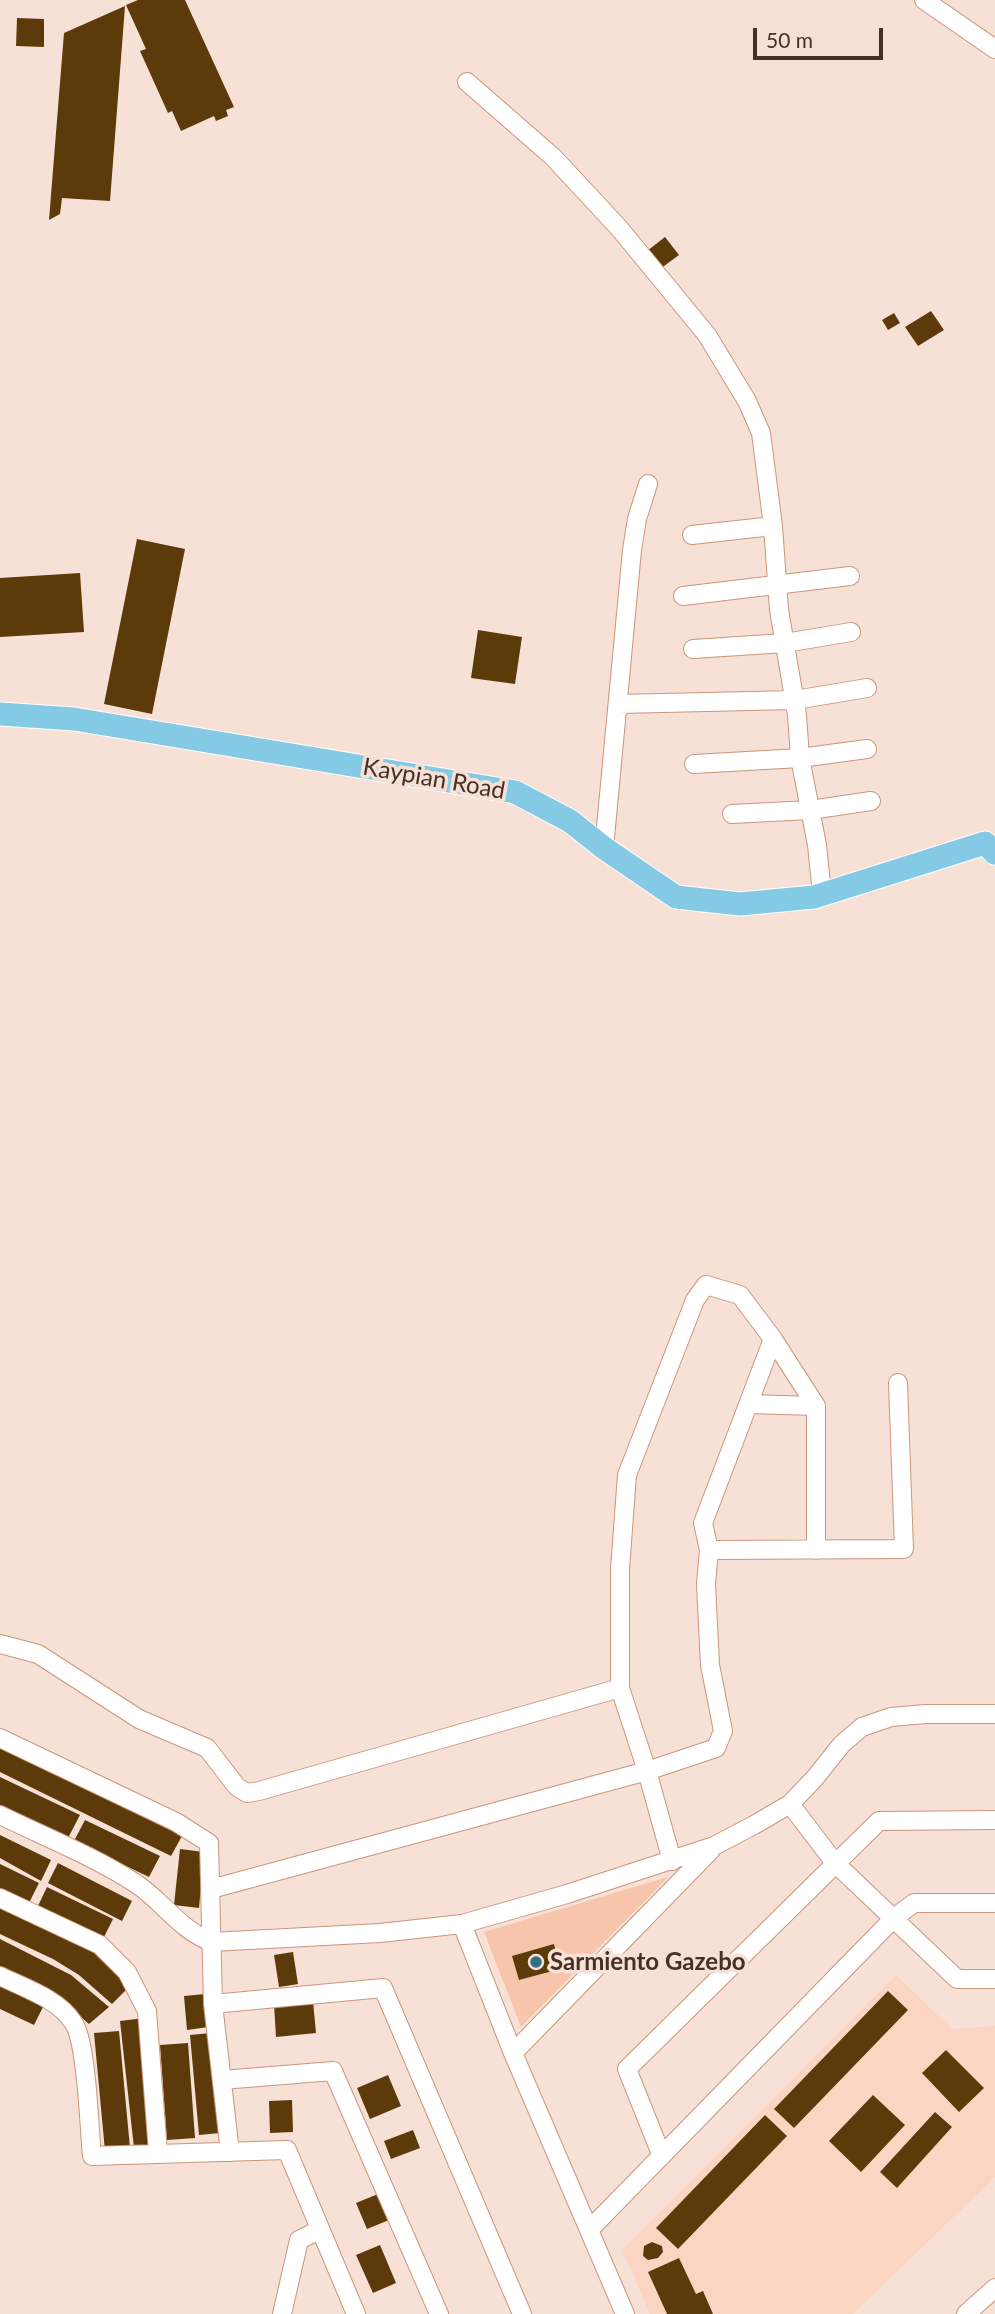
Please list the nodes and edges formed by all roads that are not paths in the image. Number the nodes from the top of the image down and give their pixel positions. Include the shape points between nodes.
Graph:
1 (924, 0) edge
2 (995, 49) edge
3 (467, 82) dead end
4 (648, 484) dead end
5 (773, 526) junction
6 (692, 535) dead end
7 (850, 576) dead end
8 (776, 585) junction
9 (683, 596) dead end
10 (851, 632) dead end
11 (785, 643) junction
12 (693, 649) dead end
13 (867, 688) dead end
14 (795, 700) junction
15 (618, 704) junction
16 (0, 715) edge
17 (867, 749) dead end
18 (800, 758) junction
19 (694, 764) dead end
20 (871, 801) dead end
21 (810, 810) junction
22 (732, 814) dead end
23 (992, 843) edge
24 (604, 848) junction
25 (822, 894) junction
26 (773, 1339) junction
27 (898, 1383) dead end
28 (749, 1404) junction
29 (816, 1406) junction
30 (709, 1550) junction
31 (816, 1550) junction
32 (0, 1644) edge
33 (620, 1688) junction
34 (995, 1714) edge
35 (0, 1738) edge
36 (647, 1771) junction
37 (790, 1804) junction
38 (0, 1815) edge
39 (995, 1820) edge
40 (714, 1846) junction
41 (672, 1861) junction
42 (835, 1863) junction
43 (211, 1889) junction
44 (0, 1898) edge
45 (995, 1903) edge
46 (894, 1918) junction
47 (462, 1924) junction
48 (212, 1942) junction
49 (0, 1976) edge
50 (995, 1979) edge
51 (213, 2004) junction
52 (513, 2053) junction
53 (222, 2080) junction
54 (159, 2152) junction
55 (230, 2152) junction
56 (662, 2154) junction
57 (590, 2229) junction
58 (320, 2230) junction
59 (995, 2288) edge
60 (282, 2314) edge
61 (356, 2314) edge
62 (439, 2314) edge
63 (522, 2314) edge
64 (625, 2314) edge
65 (966, 2314) edge

1 - 2 street
3 - 5 street via 563,167 706,335 761,433
4 - 15 street via 632,550
5 - 6 street
5 - 8 street
7 - 8 street
8 - 9 street
8 - 11 street
10 - 11 street
11 - 12 street
11 - 14 street
13 - 14 street
14 - 15 street
14 - 18 street
15 - 24 street
16 - 24 main road, Kaypian Road via 74,719 516,793 570,821
17 - 18 street
18 - 19 street
18 - 21 street
20 - 21 street
21 - 22 street
21 - 25 street
23 - 25 main road, Kaypian Road
24 - 25 main road, Kaypian Road via 676,897 740,904
26 - 28 street
26 - 29 street
26 - 33 street via 740,1295 706,1285 695,1300 627,1475 620,1569
27 - 31 street via 904,1549
28 - 29 street
28 - 30 street via 704,1523
29 - 31 street
30 - 31 street
30 - 36 street via 710,1665 723,1731 716,1748
32 - 33 street via 38,1654 139,1718 207,1748 247,1793
33 - 36 street
34 - 37 street via 891,1717 862,1727
35 - 43 street via 176,1822 209,1843
36 - 41 street
36 - 43 street
37 - 40 street
37 - 42 street
38 - 48 street via 112,1869 138,1885 197,1937
39 - 42 street via 879,1821
40 - 41 street
40 - 52 street
41 - 47 street
42 - 46 street
42 - 56 street via 627,2069
43 - 48 street
44 - 54 street via 100,1945 127,1972 146,2011
45 - 46 street via 914,1903
46 - 50 street via 957,1979
46 - 56 street
47 - 48 street
47 - 52 street
48 - 51 street
49 - 54 street via 47,1999 73,2021 81,2040 92,2155
51 - 53 street
51 - 63 street via 383,1988
52 - 57 street
53 - 55 street
53 - 62 street via 333,2071
54 - 55 street
55 - 58 street via 287,2150
56 - 57 street
57 - 64 street
58 - 60 street via 299,2240
58 - 61 street
59 - 65 street

